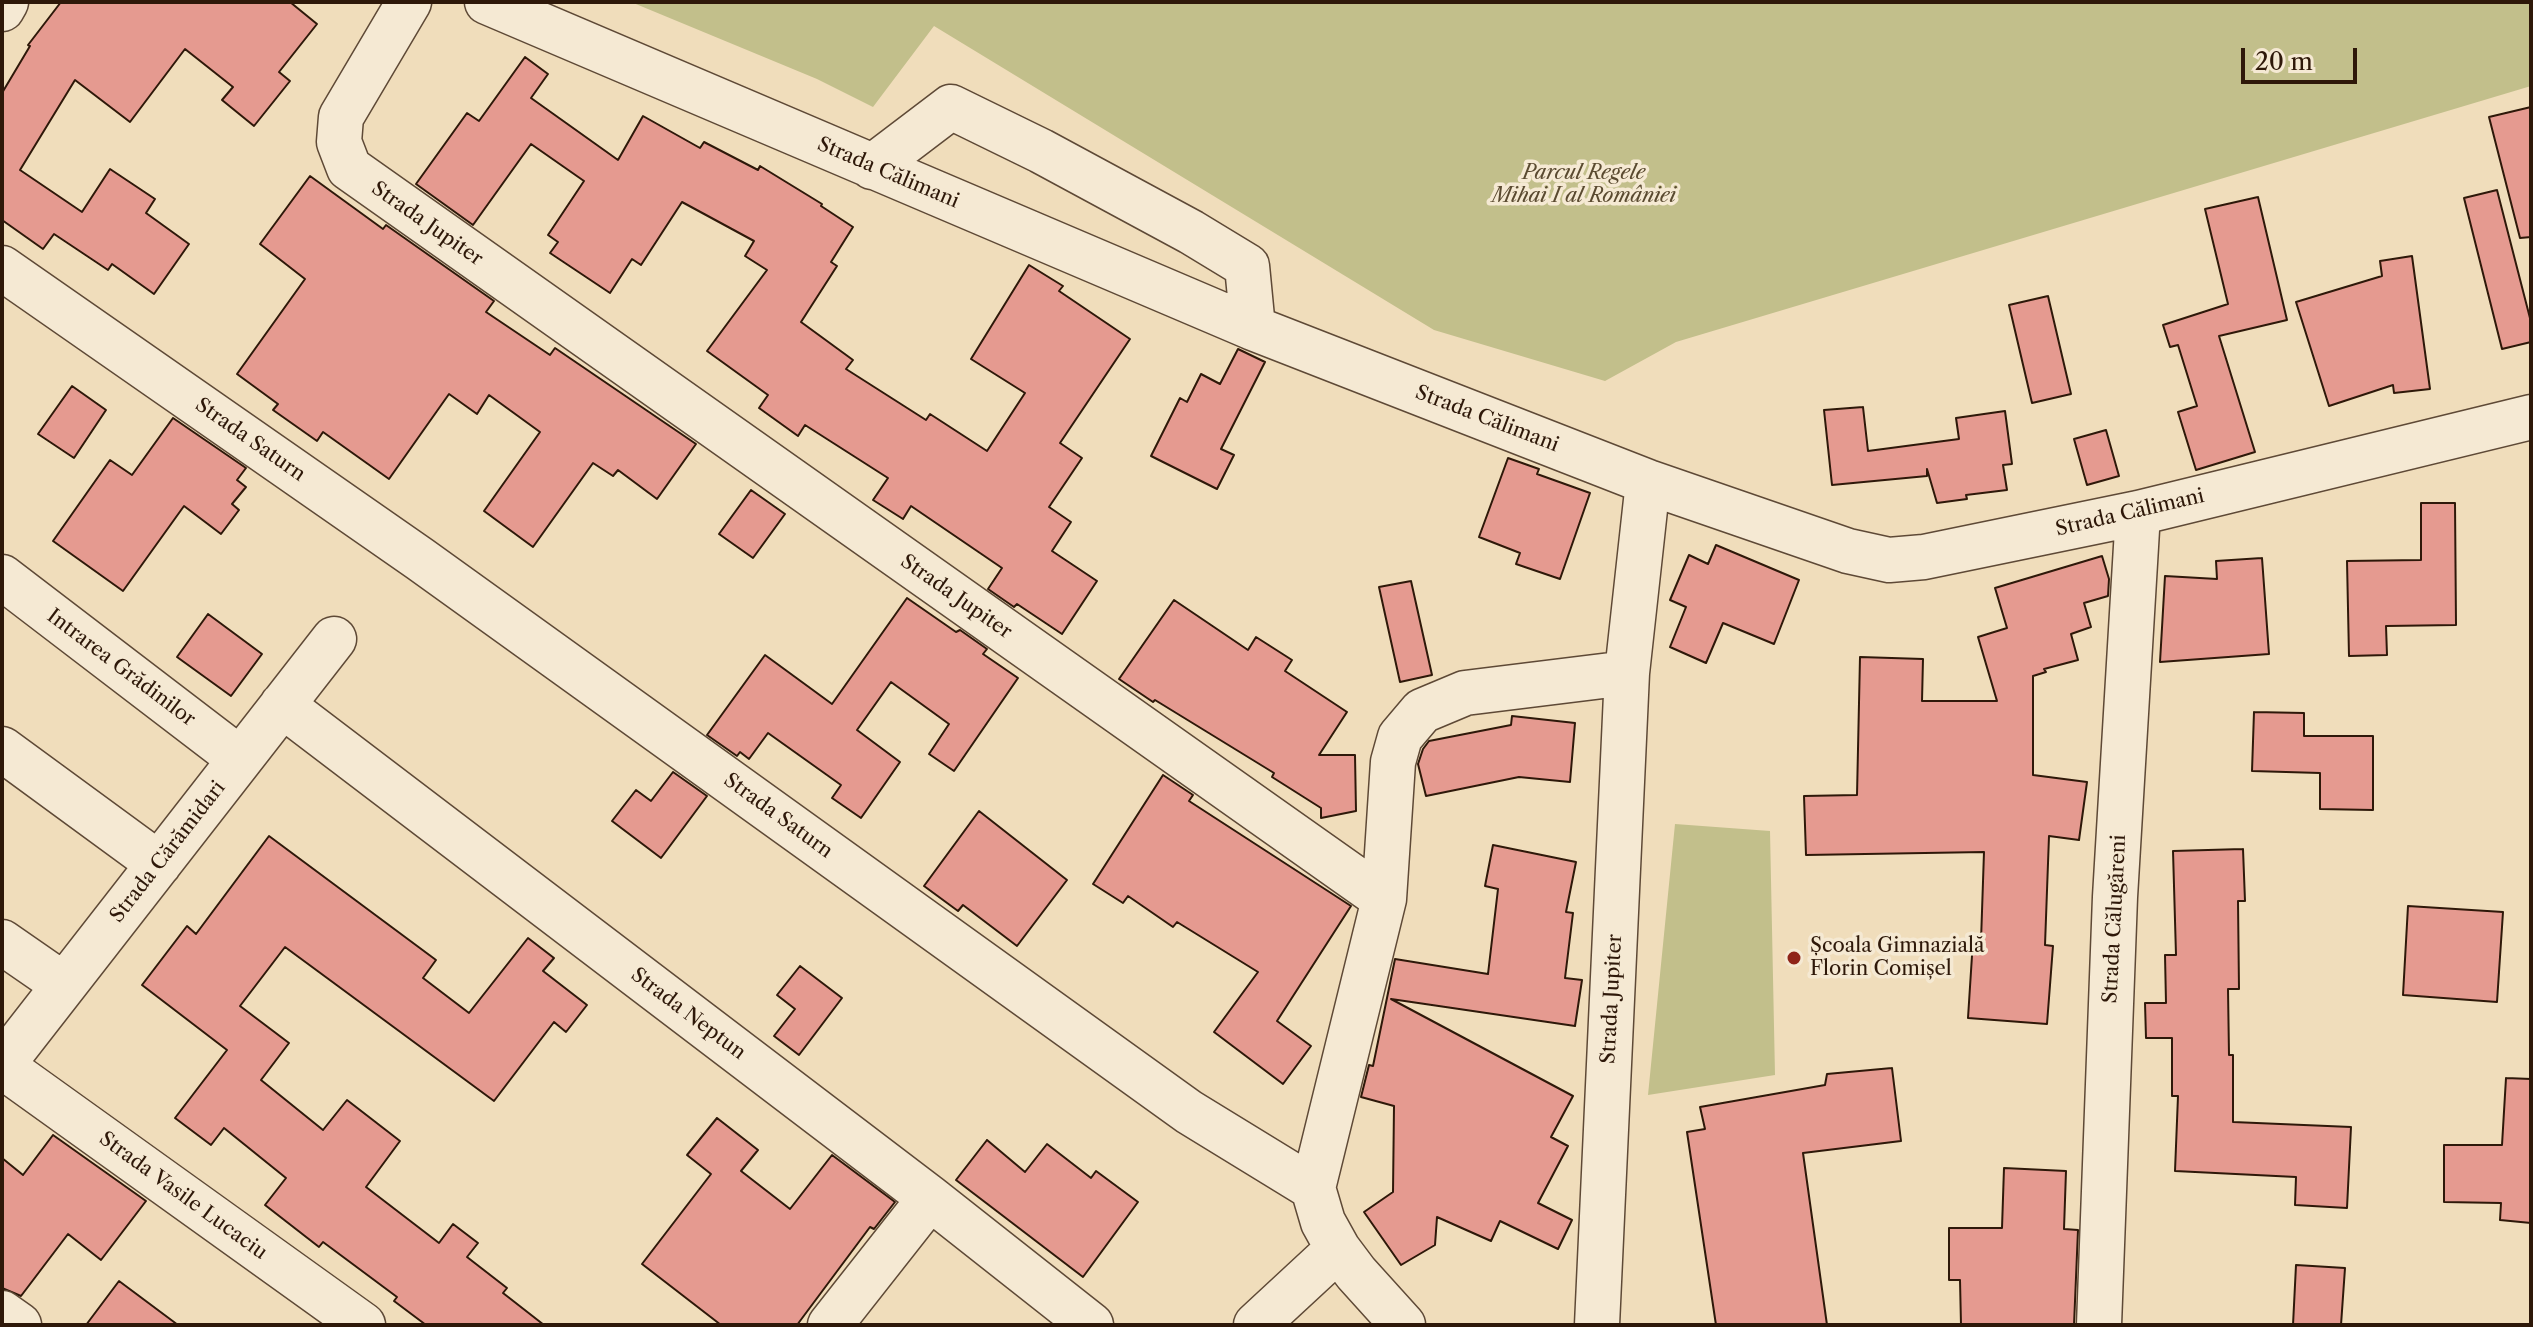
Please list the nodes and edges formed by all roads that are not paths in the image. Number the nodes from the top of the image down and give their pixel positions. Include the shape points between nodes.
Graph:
1 (6, 2) edge
2 (409, 2) edge
3 (487, 2) edge
4 (2, 9) edge
5 (872, 167) junction
6 (2, 268) edge
7 (1253, 328) junction
8 (2531, 417) edge
9 (1648, 482) junction
10 (2138, 513) junction
11 (2, 577) edge
12 (334, 639) dead end
13 (1627, 673) junction
14 (282, 705) junction
15 (2, 749) edge
16 (240, 759) junction
17 (159, 864) junction
18 (1384, 899) junction
19 (2, 942) edge
20 (64, 985) junction
21 (2, 1066) edge
22 (1313, 1188) junction
23 (930, 1198) junction
24 (1338, 1249) junction
25 (2, 1313) edge
26 (19, 1325) edge
27 (363, 1325) edge
28 (830, 1325) edge
29 (1091, 1325) edge
30 (1256, 1325) edge
31 (1403, 1325) edge
32 (1597, 1325) edge
33 (2099, 1325) edge

1 - 4 street
2 - 18 street, Strada Jupiter via 341,117 339,142 349,168
3 - 5 street, Strada Călimani
5 - 7 street, Strada Călimani
5 - 7 street via 951,107 1247,266
6 - 22 street, Strada Saturn via 420,559 1189,1112
7 - 9 street, Strada Călimani
8 - 10 street, Strada Călimani
9 - 10 street, Strada Călimani via 1848,551 1889,560
9 - 13 street, Strada Jupiter
10 - 33 street, Strada Călugăreni via 2115,897
11 - 16 street, Intrarea Grădinilor
12 - 14 street, Strada Cărămidari
13 - 18 street via 1465,693 1422,711 1400,737 1393,762
13 - 32 street, Strada Jupiter
14 - 16 street, Strada Cărămidari
14 - 23 street, Strada Neptun
15 - 17 street
16 - 17 street, Strada Cărămidari
17 - 20 street, Strada Cărămidari
18 - 22 street
19 - 20 street
20 - 21 street, Strada Cărămidari
21 - 27 street, Strada Vasile Lucaciu
22 - 24 street
23 - 28 street
23 - 29 street, Strada Neptun
24 - 30 street
24 - 31 street
25 - 26 street

